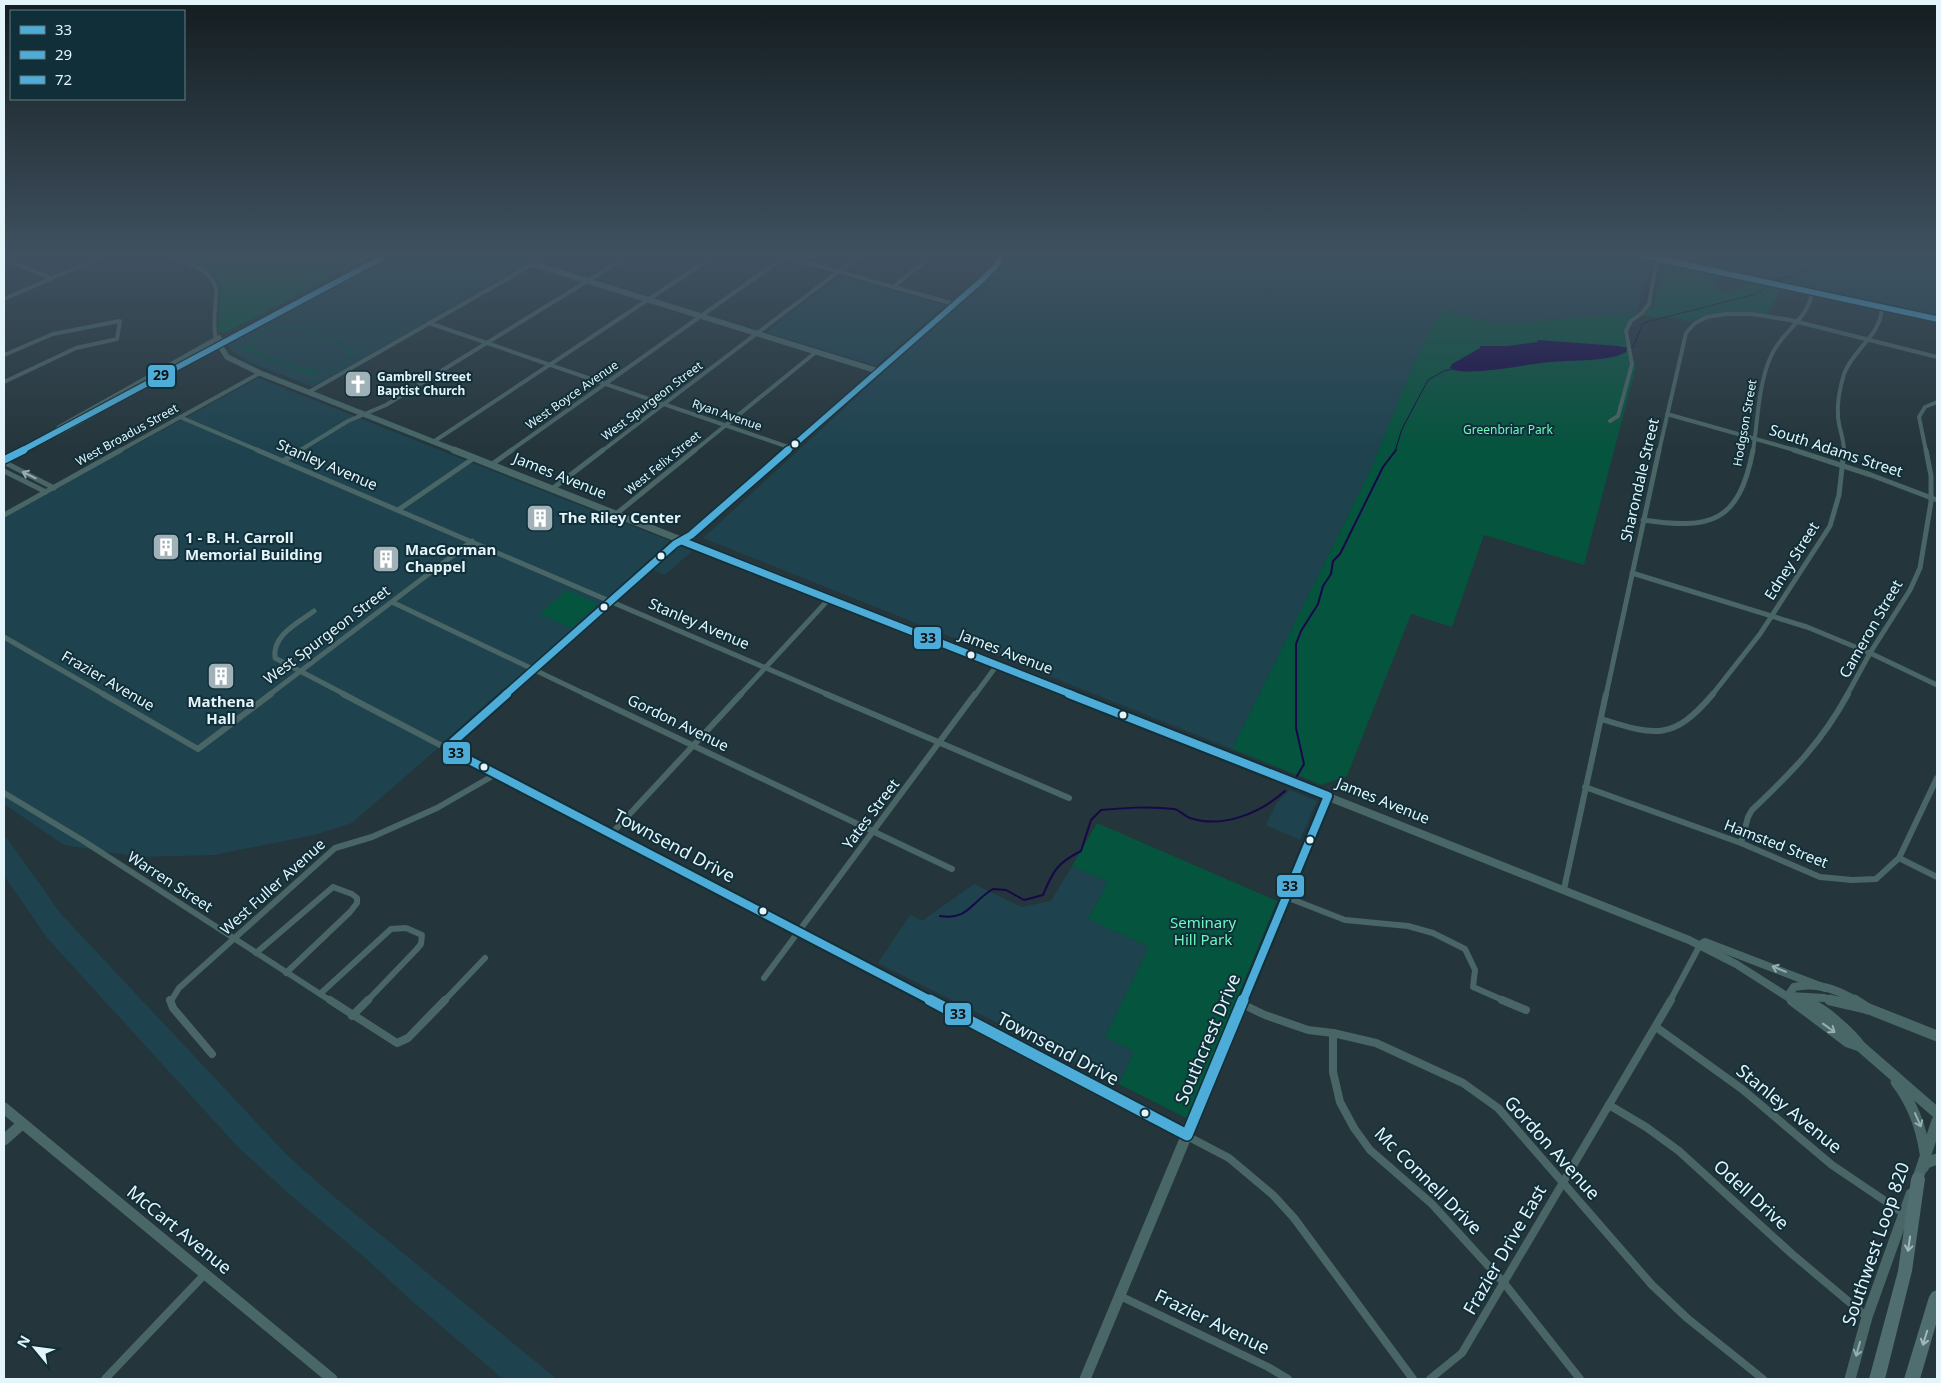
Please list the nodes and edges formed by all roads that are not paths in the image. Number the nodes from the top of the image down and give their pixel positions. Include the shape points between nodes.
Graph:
1 (214, 321) edge
2 (257, 321) edge
3 (433, 321) edge
4 (523, 321) edge
5 (617, 321) edge
6 (695, 321) edge
7 (716, 321) edge
8 (774, 321) edge
9 (935, 321) edge
10 (1632, 321) edge
11 (1701, 321) edge
12 (1786, 321) edge
13 (1880, 321) edge
14 (1796, 322) junction
15 (429, 323) junction
16 (757, 333) junction
17 (1868, 340) junction
18 (217, 341) junction
19 (486, 343) junction
20 (816, 352) junction
21 (4, 355) edge
22 (1937, 358) edge
23 (550, 365) junction
24 (878, 371) junction
25 (260, 373) junction
26 (4, 382) edge
27 (605, 384) junction
28 (310, 392) junction
29 (1937, 402) edge
30 (664, 404) junction
31 (1667, 414) junction
32 (366, 415) junction
33 (180, 417) junction
34 (1610, 421) dead end
35 (726, 426) junction
36 (1755, 438) junction
37 (434, 442) junction
38 (791, 448) junction
39 (474, 458) junction
40 (283, 461) junction
41 (4, 462) edge
42 (491, 464) junction
43 (1842, 464) junction
44 (4, 471) edge
45 (54, 488) junction
46 (552, 489) junction
47 (46, 492) junction
48 (1934, 499) edge
49 (398, 510) junction
50 (616, 514) junction
51 (4, 516) edge
52 (1643, 520) junction
53 (682, 541) junction
54 (472, 542) junction
55 (1632, 573) junction
56 (829, 599) junction
57 (611, 601) junction
58 (392, 602) junction
59 (314, 611) dead end
60 (1773, 615) junction
61 (4, 638) edge
62 (1870, 653) junction
63 (997, 665) junction
64 (766, 668) junction
65 (534, 669) junction
66 (301, 671) junction
67 (1937, 685) edge
68 (1601, 718) junction
69 (940, 742) junction
70 (692, 745) junction
71 (446, 748) junction
72 (198, 749) joint
73 (496, 774) junction
74 (1937, 778) edge
75 (1585, 787) junction
76 (4, 793) edge
77 (1328, 796) junction
78 (1069, 798) dead end
79 (613, 832) junction
80 (874, 832) junction
81 (1741, 843) junction
82 (1899, 858) junction
83 (952, 869) dead end
84 (1937, 877) edge
85 (1564, 889) junction
86 (1286, 898) junction
87 (799, 932) junction
88 (234, 938) junction
89 (1700, 945) junction
90 (256, 953) junction
91 (485, 958) dead end
92 (286, 973) junction
93 (764, 978) dead end
94 (1825, 988) junction
95 (320, 994) junction
96 (1788, 996) junction
97 (1242, 1004) junction
98 (1869, 1009) junction
99 (1526, 1010) dead end
100 (352, 1016) junction
101 (1656, 1027) junction
102 (1333, 1033) junction
103 (1937, 1036) edge
104 (212, 1054) dead end
105 (1882, 1065) junction
106 (1609, 1105) junction
107 (4, 1108) edge
108 (1937, 1113) edge
109 (1937, 1121) edge
110 (22, 1124) junction
111 (1187, 1135) junction
112 (4, 1140) edge
113 (1925, 1157) junction
114 (1937, 1159) edge
115 (1919, 1176) junction
116 (1562, 1181) junction
117 (1903, 1212) junction
118 (204, 1274) junction
119 (1504, 1283) junction
120 (1120, 1296) junction
121 (1937, 1297) edge
122 (1867, 1317) junction
123 (105, 1379) edge
124 (332, 1379) edge
125 (1085, 1379) edge
126 (1288, 1379) edge
127 (1413, 1379) edge
128 (1430, 1379) edge
129 (1580, 1379) edge
130 (1762, 1379) edge
131 (1850, 1379) edge
132 (1877, 1379) edge
133 (1912, 1379) edge

1 - 18 street
2 - 18 main road
3 - 15 street
4 - 19 street
5 - 23 street
6 - 27 street, West Boyce Avenue
7 - 16 main road
8 - 16 street, West Spurgeon Street
9 - 24 main road
10 - 34 street via 1626,331 1632,364 1618,416
11 - 31 street, Sharondale Street via 1694,323 1686,333
12 - 14 street, Sharondale Street
13 - 17 street, Edney Street
14 - 17 street, Sharondale Street
14 - 36 street, Hodgson Street via 1783,334 1769,359
15 - 19 street, Ryan Avenue
15 - 28 street
16 - 20 main road
16 - 30 street, West Spurgeon Street
17 - 22 street, Sharondale Street
17 - 43 street, Edney Street via 1846,370 1841,390 1838,417 1844,441
18 - 25 main road, James Avenue via 227,356
18 - 41 main road via 69,428 52,434
19 - 23 street, Ryan Avenue
19 - 32 street
20 - 24 main road
20 - 35 street, West Felix Street
21 - 26 street via 53,334 120,321 117,339 76,348
23 - 27 street, Ryan Avenue
23 - 37 street
24 - 38 main road
25 - 28 main road, James Avenue
25 - 33 street, West Broadus Street
27 - 30 street, Ryan Avenue
27 - 42 street, West Boyce Avenue
28 - 32 main road, James Avenue
29 - 48 street, Cameron Street via 1925,407 1919,417
30 - 35 street, Ryan Avenue
30 - 46 street, West Spurgeon Street
31 - 36 street, South Adams Street
31 - 52 street, Sharondale Street
32 - 37 main road, James Avenue
32 - 40 street via 348,421
33 - 40 street, Stanley Avenue
33 - 45 street, West Broadus Street
35 - 38 street, Ryan Avenue
35 - 50 street, West Felix Street
36 - 43 street, South Adams Street
36 - 52 street, Hodgson Street via 1751,464 1739,495 1725,513 1708,522 1691,524
37 - 39 main road, James Avenue
38 - 53 main road
39 - 42 main road, James Avenue
39 - 49 street
40 - 49 street, Stanley Avenue
45 -> 41 street
42 - 46 main road, James Avenue
43 - 48 street, South Adams Street
43 - 60 street, Edney Street via 1830,526
44 - 47 street
45 - 47 street, West Broadus Street
46 - 50 main road, James Avenue
47 - 51 street, West Broadus Street
48 - 62 street, Cameron Street via 1920,568 1910,590
49 - 54 street, Stanley Avenue
50 - 53 main road, James Avenue
52 - 55 street, Sharondale Street
53 - 56 main road, James Avenue
53 - 57 street via 674,544
54 - 57 street, Stanley Avenue
54 - 58 street, West Spurgeon Street
55 - 60 street
55 - 68 street, Sharondale Street
56 - 63 main road, James Avenue
56 - 64 street
57 - 64 street, Stanley Avenue
57 - 65 street
58 - 65 street, Gordon Avenue
58 - 66 street, West Spurgeon Street
59 - 66 street, Townsend Drive via 289,630 275,646 275,658
60 - 62 street
60 - 68 street, Edney Street via 1726,679 1682,724 1648,732
61 - 72 street, Frazier Avenue
62 - 67 street
62 - 81 street, Cameron Street via 1838,713 1818,742 1752,810
63 - 69 street, Yates Street
63 - 77 main road, James Avenue
64 - 69 street, Stanley Avenue
64 - 70 street
65 - 70 street, Gordon Avenue
65 - 71 street
66 - 71 street, Townsend Drive
66 - 72 street, West Spurgeon Street
68 - 75 street, Sharondale Street
69 - 78 street, Stanley Avenue
69 - 80 street, Yates Street
70 - 79 street
70 - 80 street, Gordon Avenue
71 - 73 street, Townsend Drive
73 - 79 street, Townsend Drive
73 - 88 street, West Fuller Avenue via 429,811 335,848
74 - 82 street, Hamsted Street
75 - 81 street, Hamsted Street
75 - 85 street, Sharondale Street
76 - 88 street, Warren Street
77 - 85 main road, James Avenue
77 - 86 main road, Southcrest Drive
79 - 87 street, Townsend Drive
80 - 83 street, Gordon Avenue
80 - 87 street, Yates Street
81 - 82 street, Hamsted Street via 1820,877 1834,879 1876,879
82 - 84 street
85 - 89 main road, James Avenue
86 - 97 main road, Southcrest Drive
86 - 99 street via 1345,920 1408,926 1466,948 1475,970 1473,987
87 - 93 street, Yates Street
87 - 111 street, Townsend Drive
88 - 90 street, Warren Street
88 - 104 street, West Fuller Avenue via 170,999 173,1008
94 -> 89 main road via 1724,948 1705,942
89 - 96 main road, James Avenue
89 - 101 street, Frazier Drive East
90 - 92 street, Warren Street
90 - 92 street via 333,887 357,898 350,912
91 - 100 street, Warren Street via 408,1038 397,1043
92 - 95 street, Warren Street
94 - 96 main road, James Avenue via 1800,985 1794,987
94 - 98 main road, James Avenue via 1856,1000
95 - 100 street, Warren Street
95 - 100 street via 390,929 406,928 422,935 416,950
96 - 98 main road, James Avenue via 1824,998
96 - 105 main road via 1801,1005 1810,1004 1826,1015 1857,1038 1860,1046
97 - 102 street, Gordon Avenue via 1308,1030
97 - 111 main road, Southcrest Drive
98 - 103 main road, James Avenue
101 - 106 street, Frazier Drive East
101 - 117 street, Stanley Avenue via 1742,1089 1832,1164
102 - 116 street, Gordon Avenue via 1376,1043 1463,1083 1498,1108
102 - 119 street, Mc Connell Drive via 1336,1087 1354,1128 1370,1150 1432,1204
105 - 108 main road
105 -> 113 main road via 1900,1086 1917,1116
106 - 116 street, Frazier Drive East
106 - 122 street, Odell Drive via 1679,1151
107 - 110 main road, McCart Avenue
109 - 113 main road, Southwest Loop 820
110 - 112 main road
110 - 118 main road, McCart Avenue
111 - 120 main road, Southcrest Drive
111 - 127 street, Townsend Drive via 1229,1158 1273,1195 1294,1218
113 - 115 main road, Southwest Loop 820
114 - 115 main road via 1926,1163
115 - 117 main road, Southwest Loop 820
115 -> 132 highway via 1905,1271
116 - 119 street, Frazier Drive East
116 - 130 street, Gordon Avenue via 1652,1285
117 - 122 main road, Southwest Loop 820
118 - 123 street
118 - 124 main road, McCart Avenue
119 - 128 street, Frazier Drive East via 1462,1353
119 - 129 street, Mc Connell Drive
120 - 125 main road, Southcrest Drive
120 - 126 street, Frazier Avenue
121 -> 133 highway
122 -> 131 main road, Southwest Loop 820

